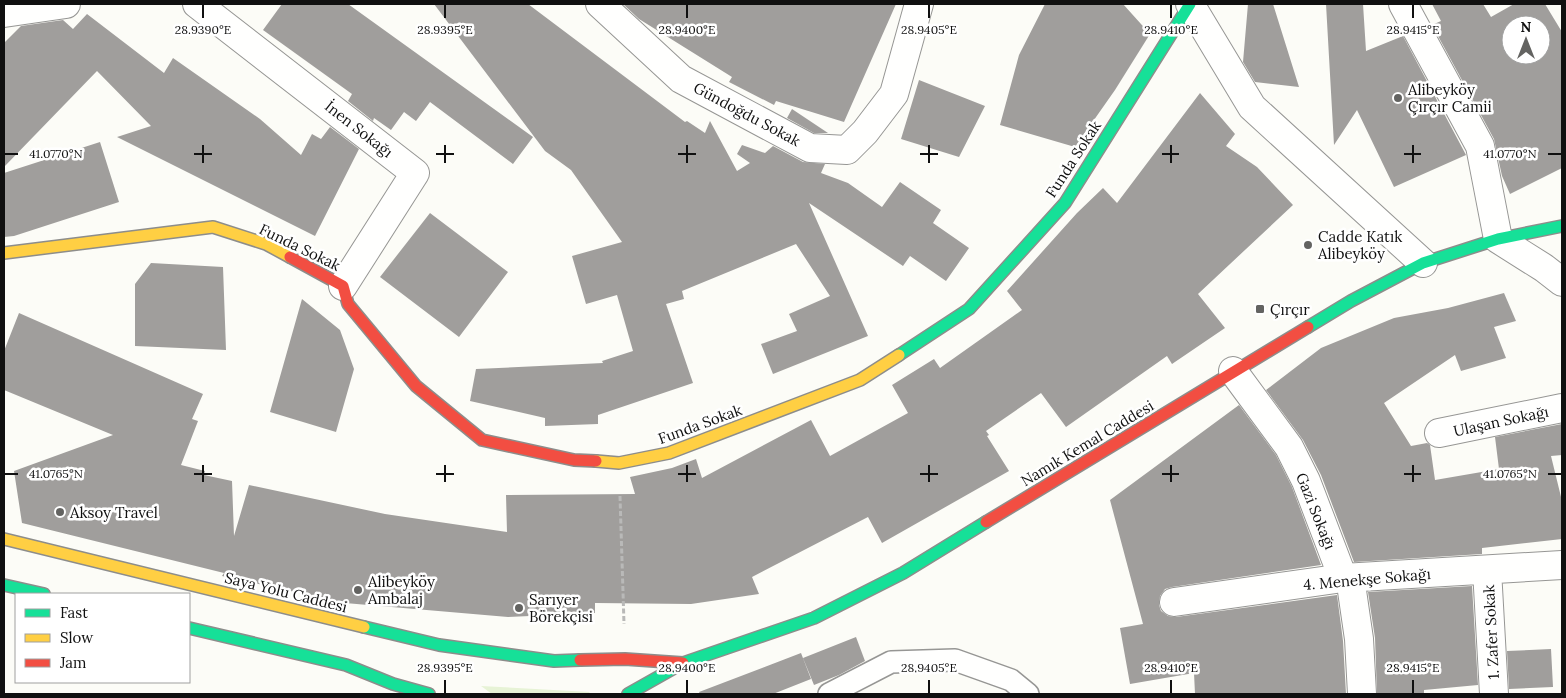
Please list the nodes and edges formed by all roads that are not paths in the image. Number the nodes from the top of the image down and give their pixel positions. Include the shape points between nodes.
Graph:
1 (66, 4) edge
2 (198, 4) edge
3 (600, 4) edge
4 (919, 4) edge
5 (1190, 4) edge
6 (1403, 4) edge
7 (4, 13) edge
8 (1562, 226) edge
9 (1498, 239) junction
10 (4, 253) edge
11 (1423, 263) junction
12 (1562, 282) edge
13 (343, 286) junction
14 (1233, 371) junction
15 (1562, 408) edge
16 (1439, 433) dead end
17 (4, 539) edge
18 (1562, 565) edge
19 (1488, 570) junction
20 (1343, 578) junction
21 (4, 585) edge
22 (40, 593) edge
23 (1174, 602) dead end
24 (190, 628) edge
25 (683, 663) junction
26 (429, 694) edge
27 (628, 694) edge
28 (829, 694) edge
29 (1028, 694) edge
30 (1362, 694) edge
31 (1494, 694) edge

1 - 7 street
2 - 13 street, İnen Sokağı via 416,173
3 - 4 street, Gündoğdu Sokak via 681,78 810,148 846,150 865,132 894,94
5 - 11 street via 1252,107
5 - 13 main road, Funda Sokak via 1065,203 969,309 860,380 670,453 619,463 574,460 482,440 416,386 348,304
6 - 9 street via 1480,146
8 - 9 main road, Namık Kemal Caddesi
9 - 11 main road, Namık Kemal Caddesi
9 - 12 street
10 - 13 main road, Funda Sokak via 213,227 266,244
11 - 14 main road, Namık Kemal Caddesi via 1355,298
14 - 20 street, Gazi Sokağı via 1289,447 1306,481
14 - 25 main road, Namık Kemal Caddesi via 903,573 814,618
15 - 16 street, Ulaşan Sokağı
17 - 25 main road, Saya Yolu Caddesi via 439,645 554,661 626,659
18 - 19 street, 4. Menekşe Sokağı
19 - 20 street, 4. Menekşe Sokağı
19 - 31 street, 1. Zafer Sokak
20 - 23 street, 4. Menekşe Sokağı
20 - 30 street, Gazi Sokağı via 1351,584
21 - 22 main road
24 - 26 main road via 346,665
25 - 27 main road, Namık Kemal Caddesi
28 - 29 lane via 890,662 955,660 1010,680

